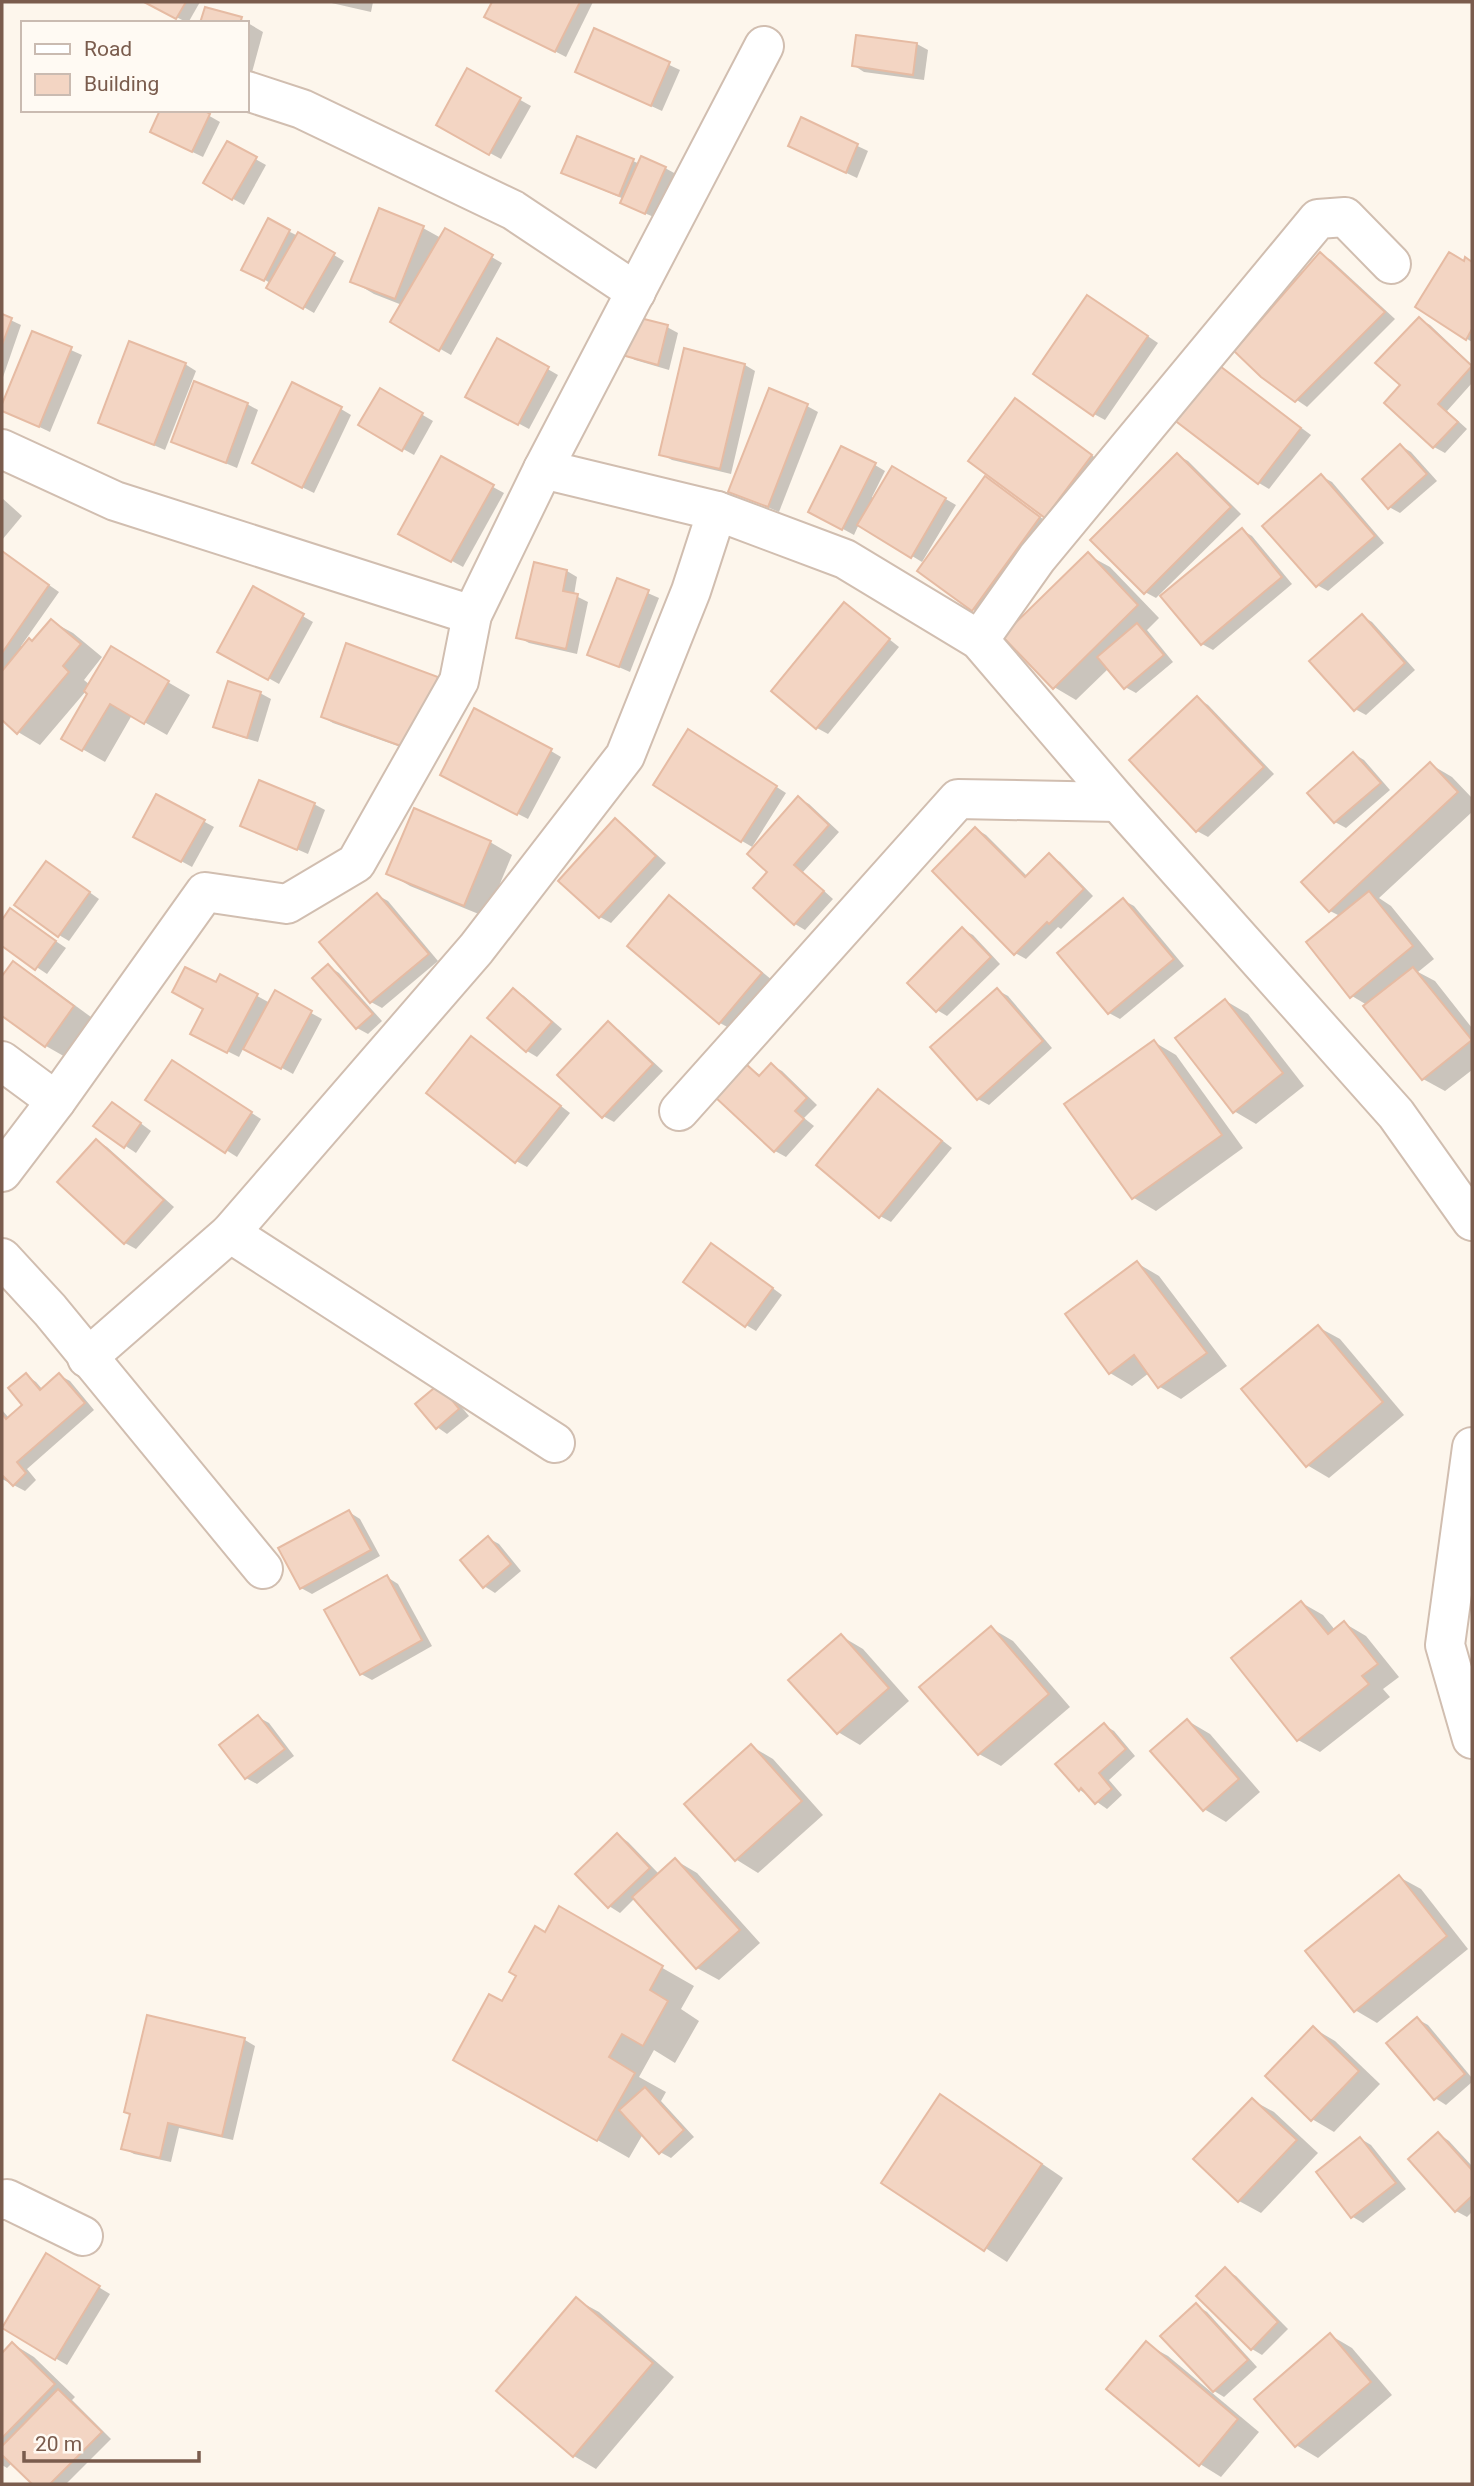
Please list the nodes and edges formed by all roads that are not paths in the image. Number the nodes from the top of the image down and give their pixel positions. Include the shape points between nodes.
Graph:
1 (764, 46) dead end
2 (248, 91) edge
3 (1391, 264) dead end
4 (636, 292) junction
5 (2, 449) edge
6 (543, 469) junction
7 (717, 511) junction
8 (472, 615) junction
9 (979, 640) junction
10 (1118, 802) junction
11 (2, 1060) edge
12 (56, 1101) junction
13 (679, 1111) dead end
14 (2, 1172) edge
15 (1472, 1221) edge
16 (230, 1233) junction
17 (2, 1258) edge
18 (87, 1358) junction
19 (555, 1443) dead end
20 (1472, 1447) edge
21 (263, 1569) dead end
22 (1472, 1739) edge
23 (2, 2200) edge
24 (83, 2236) dead end

1 - 4 street
2 - 4 street via 302,109 513,210
3 - 9 street via 1345,217 1318,219 1037,558
4 - 6 street
5 - 8 street via 115,501
6 - 7 street
6 - 8 street
7 - 9 street via 845,559
7 - 16 street via 691,591 625,755 476,949
8 - 12 street via 459,681 356,863 287,904 205,892
9 - 10 street
10 - 13 street via 958,799
10 - 15 street via 1396,1114
11 - 12 street
12 - 14 street
16 - 18 street
16 - 19 street
17 - 18 street
18 - 21 street
20 - 22 street via 1445,1645
23 - 24 street

